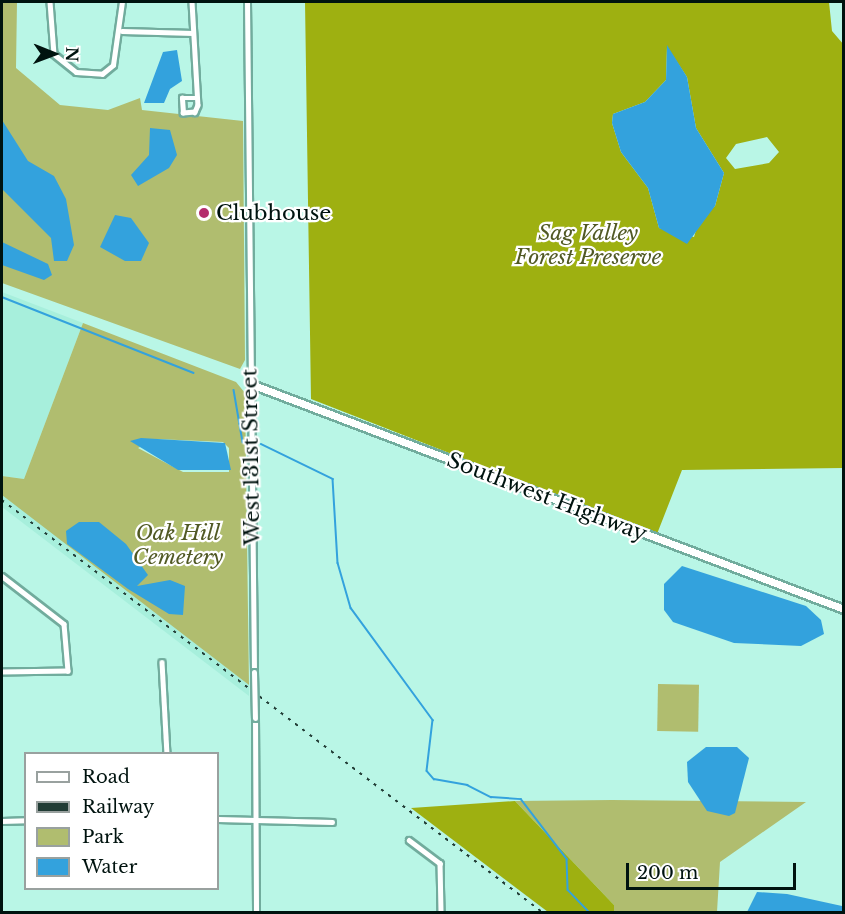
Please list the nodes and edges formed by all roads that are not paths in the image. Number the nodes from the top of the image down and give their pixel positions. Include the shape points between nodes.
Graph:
1 (50, 2) edge
2 (122, 2) edge
3 (192, 2) edge
4 (247, 2) edge
5 (122, 31) junction
6 (193, 33) junction
7 (195, 98) junction
8 (251, 384) junction
9 (2, 576) edge
10 (843, 609) edge
11 (162, 662) dead end
12 (2, 672) edge
13 (167, 752) edge
14 (219, 819) edge
15 (255, 819) junction
16 (24, 820) edge
17 (2, 821) edge
18 (332, 822) dead end
19 (409, 840) dead end
20 (256, 912) edge
21 (441, 912) edge

1 - 5 street via 54,54 76,72 105,74 111,70
2 - 5 street
3 - 6 street
4 - 8 street, West 131st Street
5 - 6 street
6 - 7 street
7 - 7 street via 182,98 183,113 195,112
8 - 10 main road, Southwest Highway
8 - 15 street, West 131st Street, bridge
9 - 12 street via 64,624 68,671
11 - 13 street
14 - 15 street
15 - 18 street
15 - 20 street, West 131st Street
16 - 17 street
19 - 21 street via 440,863

